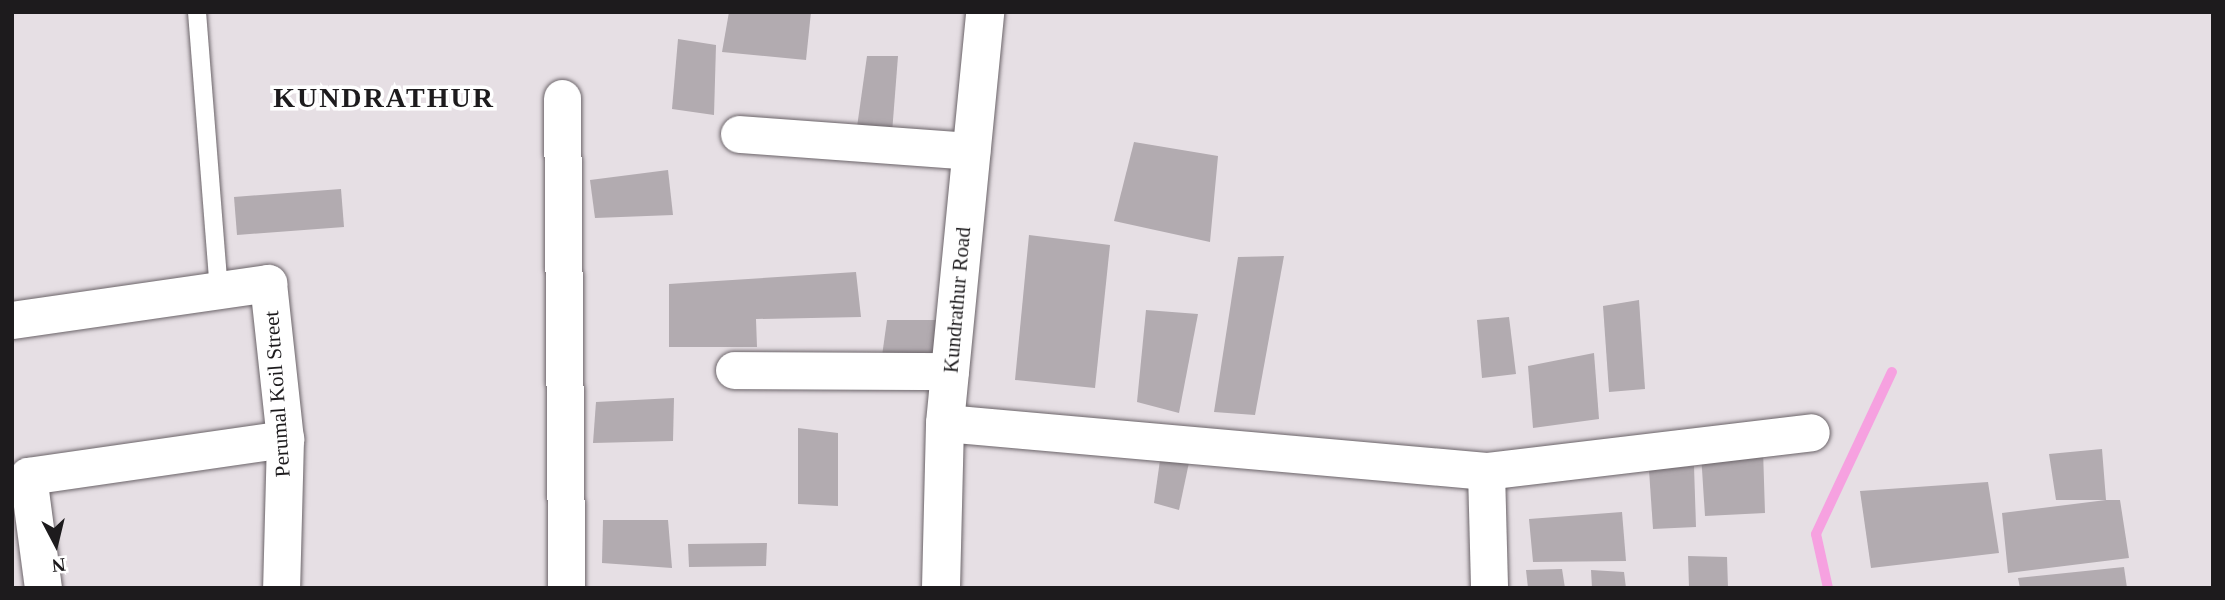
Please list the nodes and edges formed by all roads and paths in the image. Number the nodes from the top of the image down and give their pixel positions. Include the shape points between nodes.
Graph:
1 (197, 12) edge
2 (985, 12) edge
3 (562, 98) dead end
4 (739, 134) dead end
5 (971, 150) junction
6 (219, 292) junction
7 (12, 320) edge
8 (734, 370) dead end
9 (950, 371) junction
10 (945, 423) junction
11 (1811, 432) dead end
12 (285, 439) junction
13 (1486, 471) junction
14 (43, 588) edge
15 (281, 588) edge
16 (566, 588) edge
17 (941, 588) edge
18 (1489, 588) edge

1 - 6 lane
2 - 5 street, Kundrathur Road
3 - 16 street
4 - 5 street
5 - 9 street, Kundrathur Road
6 - 7 street
6 - 12 street, Perumal Koil Street via 268,284
8 - 9 street
9 - 10 street, Kundrathur Road
10 - 13 street
10 - 17 street, Kundrathur Road
11 - 13 street
12 - 14 street via 28,476
12 - 15 street, Perumal Koil Street
13 - 18 street

